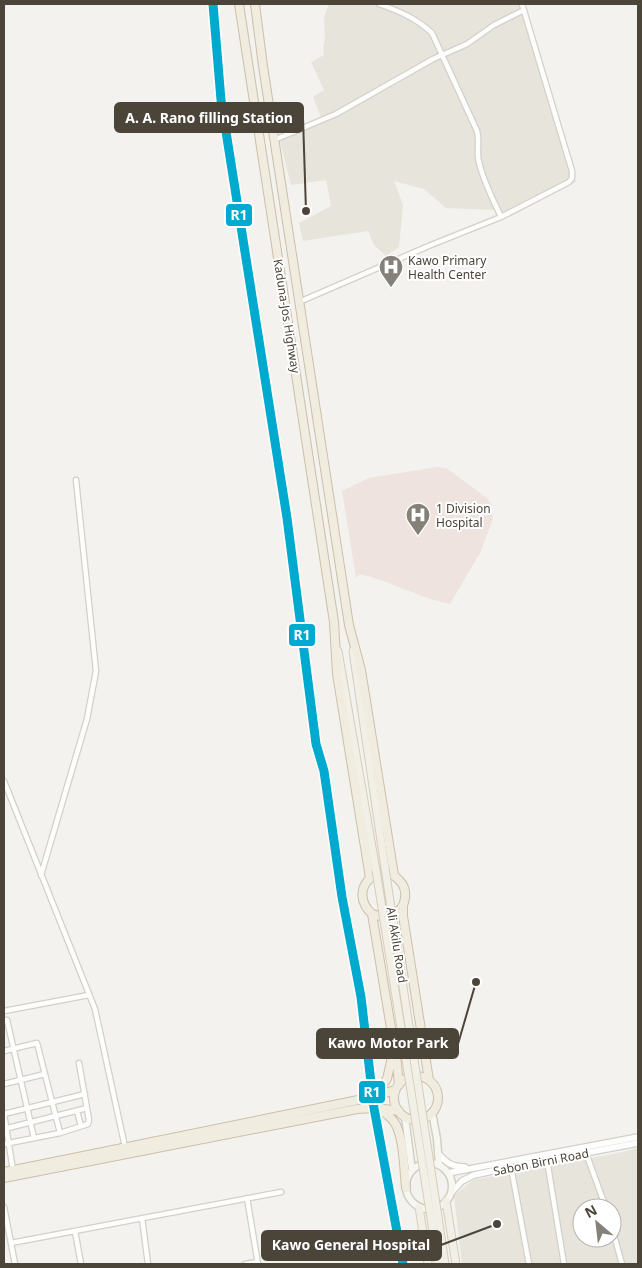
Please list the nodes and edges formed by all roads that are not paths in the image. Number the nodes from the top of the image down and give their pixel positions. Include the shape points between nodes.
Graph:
1 (239, 4) edge
2 (255, 4) edge
3 (379, 4) edge
4 (522, 4) edge
5 (524, 10) junction
6 (443, 55) junction
7 (274, 140) junction
8 (502, 217) junction
9 (299, 302) junction
10 (76, 480) dead end
11 (349, 622) junction
12 (334, 625) junction
13 (4, 781) edge
14 (41, 875) junction
15 (394, 875) junction
16 (370, 878) junction
17 (403, 906) junction
18 (372, 914) junction
19 (89, 995) junction
20 (4, 1011) edge
21 (4, 1020) edge
22 (14, 1048) junction
23 (394, 1048) junction
24 (4, 1051) edge
25 (79, 1063) dead end
26 (45, 1074) junction
27 (21, 1080) junction
28 (429, 1080) junction
29 (4, 1084) edge
30 (397, 1087) junction
31 (85, 1094) junction
32 (373, 1097) junction
33 (52, 1102) junction
34 (28, 1108) junction
35 (87, 1108) junction
36 (376, 1108) junction
37 (77, 1111) junction
38 (398, 1111) junction
39 (432, 1112) junction
40 (4, 1114) edge
41 (55, 1116) junction
42 (405, 1117) junction
43 (31, 1123) junction
44 (81, 1126) junction
45 (5, 1128) edge
46 (60, 1133) junction
47 (638, 1137) edge
48 (34, 1138) junction
49 (7, 1143) edge
50 (638, 1143) edge
51 (125, 1147) junction
52 (438, 1153) junction
53 (586, 1153) junction
54 (547, 1160) junction
55 (439, 1165) junction
56 (477, 1167) junction
57 (512, 1167) junction
58 (13, 1170) junction
59 (412, 1170) junction
60 (4, 1172) edge
61 (448, 1173) junction
62 (4, 1178) edge
63 (406, 1188) junction
64 (281, 1192) dead end
65 (451, 1193) junction
66 (248, 1198) junction
67 (602, 1198) edge
68 (446, 1201) junction
69 (4, 1207) edge
70 (419, 1207) junction
71 (435, 1217) junction
72 (142, 1218) junction
73 (75, 1230) junction
74 (11, 1243) junction
75 (618, 1248) edge
76 (257, 1263) edge
77 (15, 1264) edge
78 (81, 1264) edge
79 (148, 1264) edge
80 (244, 1264) edge
81 (428, 1264) edge
82 (438, 1264) edge
83 (446, 1264) edge
84 (456, 1264) edge
85 (529, 1264) edge
86 (564, 1264) edge
87 (622, 1264) edge

1 - 12 highway, Kaduna-Jos Highway
2 - 7 highway, Kaduna-Jos Highway
3 - 6 street via 422,24 432,33
4 - 5 street
5 - 6 street
5 - 8 street via 572,178
6 - 7 street via 336,114
6 - 8 street via 479,136 480,169
7 - 9 highway, Kaduna-Jos Highway
8 - 9 street
9 - 11 highway, Kaduna-Jos Highway
10 - 14 street via 96,671 87,719
11 - 12 highway
11 - 15 highway, Kaduna-Jos Highway via 361,670
11 - 71 main road, Ali Akilu Road, bridge
12 - 16 highway, Kaduna-Jos Highway via 337,674
12 - 71 main road, Ali Akilu Road, bridge
13 - 14 street
14 - 19 street
15 - 16 highway via 377,874
15 - 17 highway via 405,891
16 - 18 highway via 364,884 362,901
17 - 18 highway via 389,916
17 - 28 highway
18 - 23 highway
19 - 20 street
19 - 51 street via 95,1009
21 - 22 street via 7,1020
22 - 24 street
22 - 26 street via 37,1043
22 - 27 street
23 - 30 highway
23 - 32 highway via 387,1079
25 - 31 street
26 - 27 street
26 - 33 street
27 - 29 street
27 - 34 street
28 - 30 highway via 413,1076
28 - 39 highway via 438,1095
30 - 32 highway
30 - 38 highway via 394,1098
31 - 33 street
31 - 35 street
32 - 51 highway
33 - 34 street
33 - 41 street
34 - 40 street
34 - 43 street
35 - 37 street
35 - 44 street via 89,1122
36 - 38 highway
36 - 62 highway
36 - 63 highway via 396,1124
37 - 41 street
37 - 44 street
38 - 42 highway
39 - 42 highway via 419,1119
39 - 52 main road
40 - 45 street
41 - 43 street
41 - 46 street
42 - 59 main road
43 - 45 street
43 - 48 street
44 - 46 street
45 - 49 street
46 - 48 street
47 - 56 street, Sabon Birni Road
48 - 49 street
49 - 58 street
50 - 53 street, Sabon Birni Road
51 - 58 highway
52 - 55 main road
52 - 56 street via 445,1162 457,1167
53 - 54 street, Sabon Birni Road
53 - 67 street
54 - 57 street, Sabon Birni Road
54 - 86 street
55 - 59 main road via 430,1163
55 - 61 main road
56 - 61 street, Sabon Birni Road
57 - 65 street, Sabon Birni Road via 468,1178
57 - 85 street
58 - 60 highway
59 - 63 main road
61 - 65 main road via 452,1180
63 - 70 main road via 410,1199
64 - 66 street
65 - 68 main road
66 - 72 street
66 - 76 street
68 - 70 main road via 429,1209
68 - 84 main road
69 - 74 street
70 - 81 main road
71 - 82 main road, Ali Akilu Road
71 - 83 main road, Ali Akilu Road
72 - 73 street
72 - 79 street
73 - 74 street
73 - 78 street
74 - 77 street
75 - 87 street
76 - 80 street

